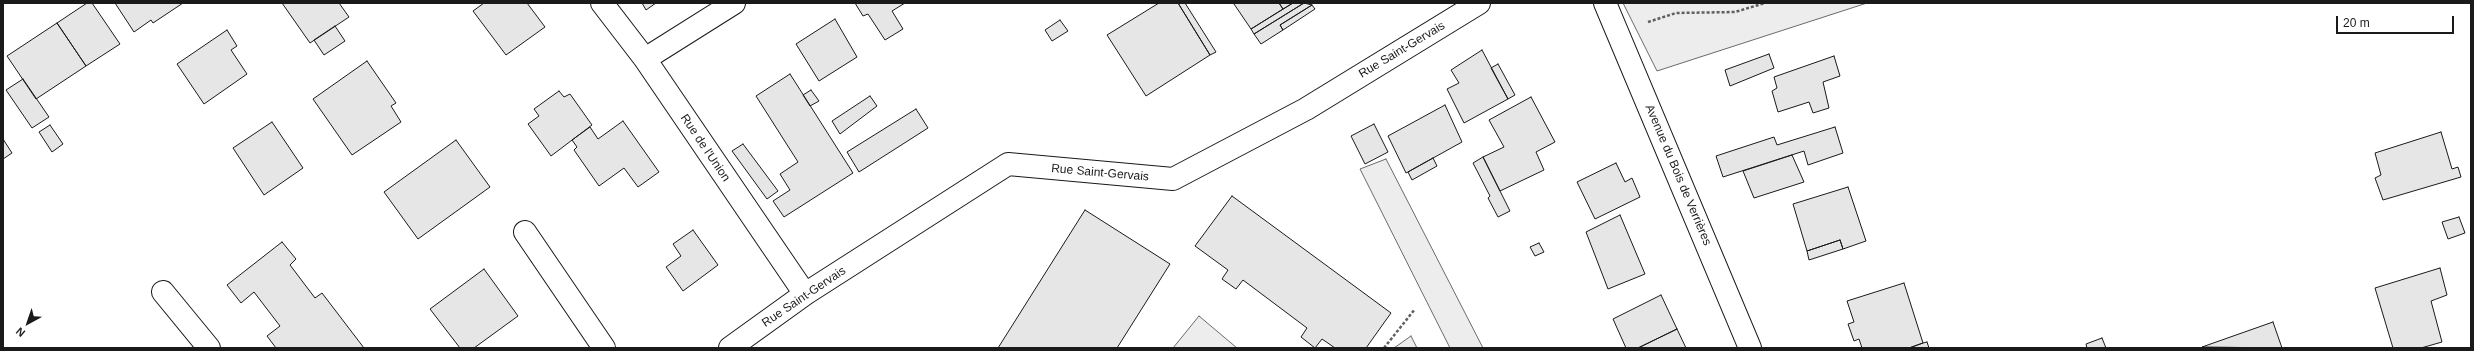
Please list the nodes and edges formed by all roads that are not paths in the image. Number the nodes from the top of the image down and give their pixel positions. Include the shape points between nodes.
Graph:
1 (602, 3) edge
2 (734, 3) edge
3 (1479, 3) edge
4 (1605, 3) edge
5 (645, 59) junction
6 (525, 232) dead end
7 (163, 292) dead end
8 (805, 294) junction
9 (209, 348) edge
10 (604, 348) edge
11 (730, 348) edge
12 (1750, 348) edge

1 - 5 street, Rue de l'Union
2 - 5 street
3 - 8 street, Rue Saint-Gervais via 1306,108 1173,179 1008,164
4 - 12 street, Avenue du Bois de Verrières
5 - 8 street, Rue de l'Union
6 - 10 street
7 - 9 street
8 - 11 street, Rue Saint-Gervais

